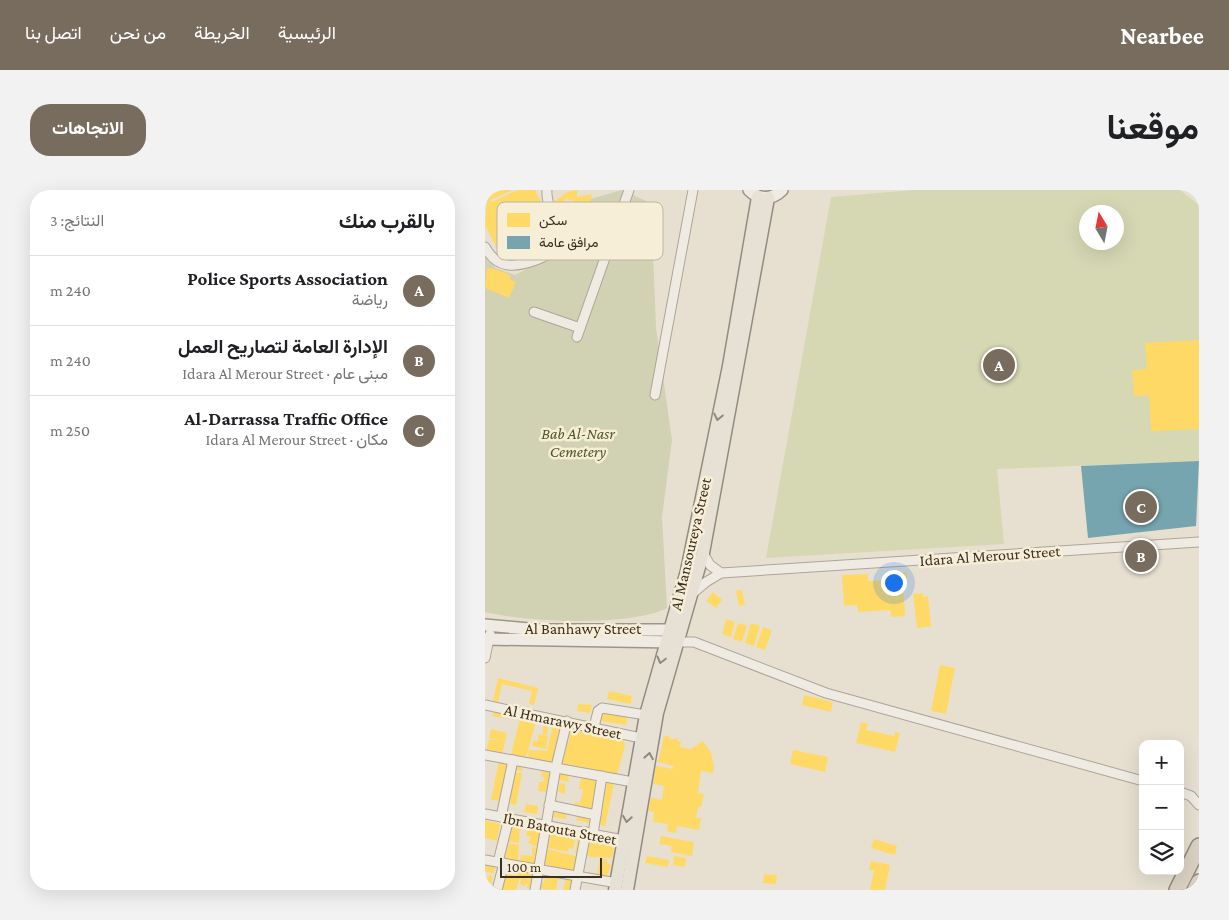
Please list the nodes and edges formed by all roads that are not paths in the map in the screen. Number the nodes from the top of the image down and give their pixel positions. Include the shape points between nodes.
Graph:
1 (629, 190) edge
2 (693, 190) edge
3 (782, 190) edge
4 (759, 195) edge
5 (625, 202) edge
6 (485, 247) edge
7 (534, 260) edge
8 (604, 260) edge
9 (534, 312) dead end
10 (655, 395) dead end
11 (719, 439) junction
12 (1199, 542) edge
13 (703, 553) junction
14 (692, 573) junction
15 (721, 573) junction
16 (693, 593) junction
17 (488, 625) edge
18 (674, 635) junction
19 (487, 639) edge
20 (485, 658) edge
21 (485, 705) edge
22 (646, 714) junction
23 (567, 721) junction
24 (594, 727) junction
25 (641, 738) junction
26 (485, 755) edge
27 (513, 760) junction
28 (556, 767) junction
29 (603, 776) junction
30 (1139, 780) edge
31 (633, 782) junction
32 (1195, 794) edge
33 (1199, 805) edge
34 (549, 806) junction
35 (485, 814) edge
36 (596, 815) junction
37 (505, 817) junction
38 (546, 825) junction
39 (589, 833) junction
40 (629, 841) junction
41 (1199, 846) edge
42 (485, 860) edge
43 (501, 863) junction
44 (539, 869) junction
45 (579, 876) junction
46 (1199, 882) edge
47 (619, 888) edge
48 (497, 890) edge
49 (535, 890) edge
50 (575, 890) edge
51 (1177, 890) edge
52 (1195, 890) edge

1 - 5 street
2 - 10 street
3 - 4 main road
4 - 11 main road, Al Mansoureya Street via 758,229
6 - 7 street via 496,261 513,267
8 - 9 street via 578,332
11 - 13 main road, Al Mansoureya Street
11 - 14 main road, Al Mansoureya Street
12 - 15 street, Idara Al Merour Street
13 - 14 main road, Al Mansoureya Street
13 - 15 street via 710,565
14 - 16 main road, Al Mansoureya Street
14 - 18 main road, Al Mansoureya Street
15 - 16 street
16 - 18 main road, Al Mansoureya Street
17 - 18 main road, Al Banhawy Street
17 - 19 street
18 - 19 main road, Al Banhawy Street
18 -> 22 main road, Al Mansoureya Street
18 - 30 street via 838,696
40 -> 18 main road, Al Mansoureya Street
19 - 20 street
21 - 23 street, Al Hmarawy Street
22 - 24 street via 602,708 598,711
22 - 25 main road, Al Mansoureya Street
23 - 24 street, Al Hmarawy Street
23 - 28 street
24 - 25 street, Al Hmarawy Street
25 - 31 main road, Al Mansoureya Street
26 - 27 street
27 - 28 street
27 - 37 street
28 - 29 street
28 - 34 street
29 - 31 street
29 - 36 street
31 -> 40 main road, Al Mansoureya Street
32 - 33 street
34 - 36 street
34 - 38 street
35 - 37 street, Ibn Batouta Street
36 - 39 street
37 - 38 street, Ibn Batouta Street
37 - 43 street
38 - 39 street, Ibn Batouta Street
38 - 44 street
39 - 40 street, Ibn Batouta Street
39 - 45 street
40 - 47 main road, Al Mansoureya Street
41 - 51 highway
42 - 43 street
43 - 44 street
43 - 48 street
44 - 45 street
44 - 49 street
45 - 47 street
45 - 50 street
46 - 52 highway

